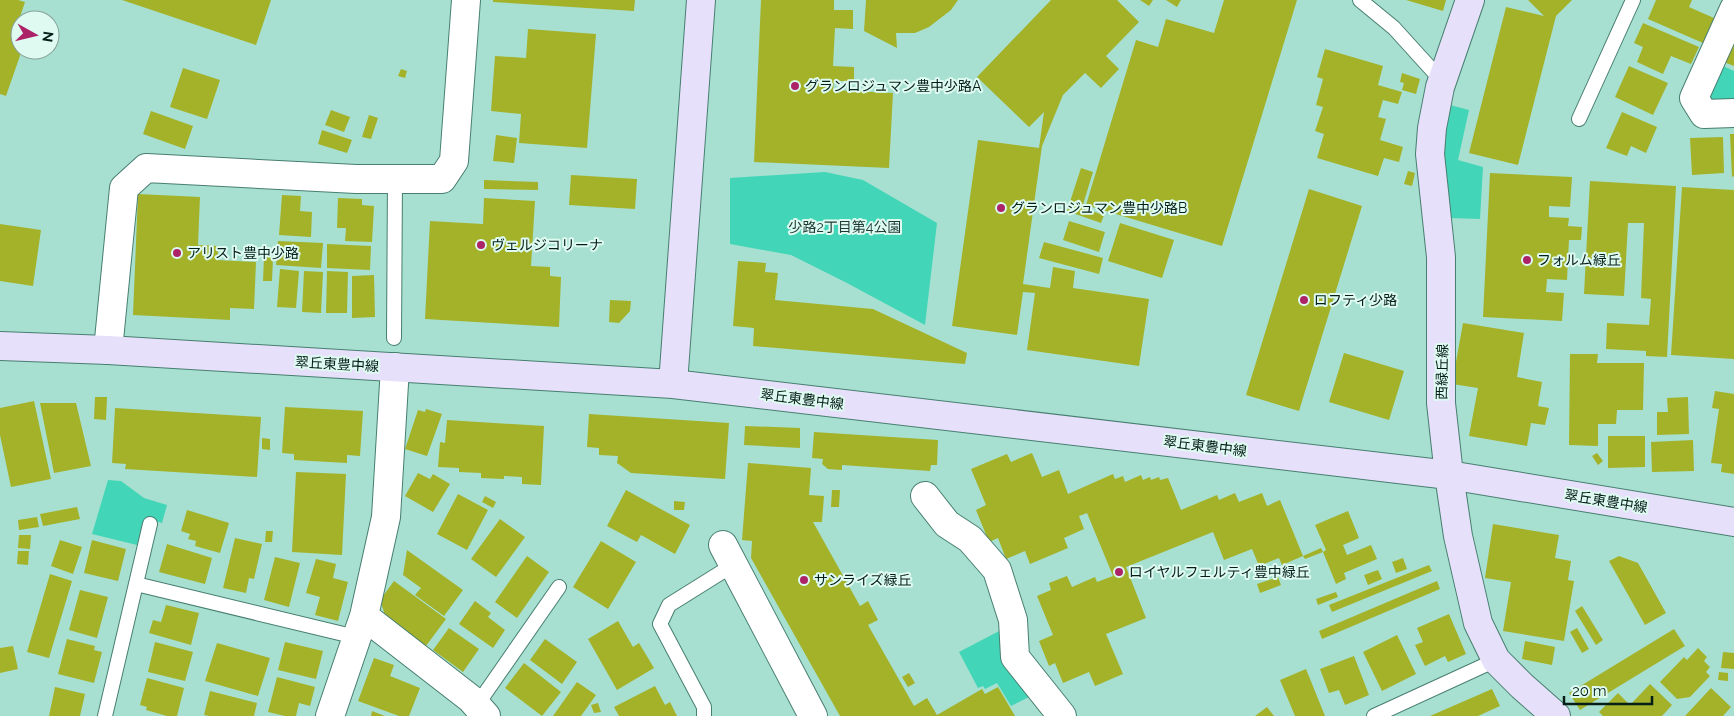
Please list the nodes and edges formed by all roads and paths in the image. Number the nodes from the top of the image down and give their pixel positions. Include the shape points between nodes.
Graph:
1 (466, 0) edge
2 (701, 0) edge
3 (1360, 0) edge
4 (1470, 0) edge
5 (1633, 0) edge
6 (1734, 9) edge
7 (1442, 81) junction
8 (1734, 113) edge
9 (1579, 118) dead end
10 (395, 179) junction
11 (394, 338) dead end
12 (0, 346) edge
13 (108, 350) junction
14 (395, 367) junction
15 (673, 384) junction
16 (1449, 475) junction
17 (925, 496) dead end
18 (1734, 522) edge
19 (150, 524) dead end
20 (728, 555) joint
21 (136, 584) junction
22 (559, 587) dead end
23 (360, 627) junction
24 (1496, 660) junction
25 (481, 711) edge
26 (105, 716) edge
27 (330, 716) edge
28 (704, 716) edge
29 (813, 716) edge
30 (1062, 716) edge
31 (1374, 716) edge
32 (1556, 716) edge

1 - 10 street via 454,161 442,179
2 - 15 street
3 - 7 lane via 1394,28
4 - 7 street, 西緑丘線
5 - 9 lane
6 - 8 street via 1694,98 1704,114
7 - 16 street, 西緑丘線 via 1430,154 1441,257 1441,403
10 - 11 lane
10 - 13 street via 146,168 124,188
12 - 13 street, 翠丘東豊中線
13 - 14 street, 翠丘東豊中線
14 - 15 street, 翠丘東豊中線
14 - 23 street via 386,517
15 - 16 street, 翠丘東豊中線
16 - 18 street, 翠丘東豊中線
16 - 24 street, 西緑丘線 via 1458,536 1478,623
17 - 30 street via 947,524 970,539 998,570 1013,620 1015,656
19 - 21 lane
20 - 28 lane via 669,605 660,624 704,706
20 - 29 street
21 - 23 lane
21 - 26 lane
22 - 25 lane
23 - 25 street
23 - 27 street
24 - 31 lane
24 - 32 street, 西緑丘線

